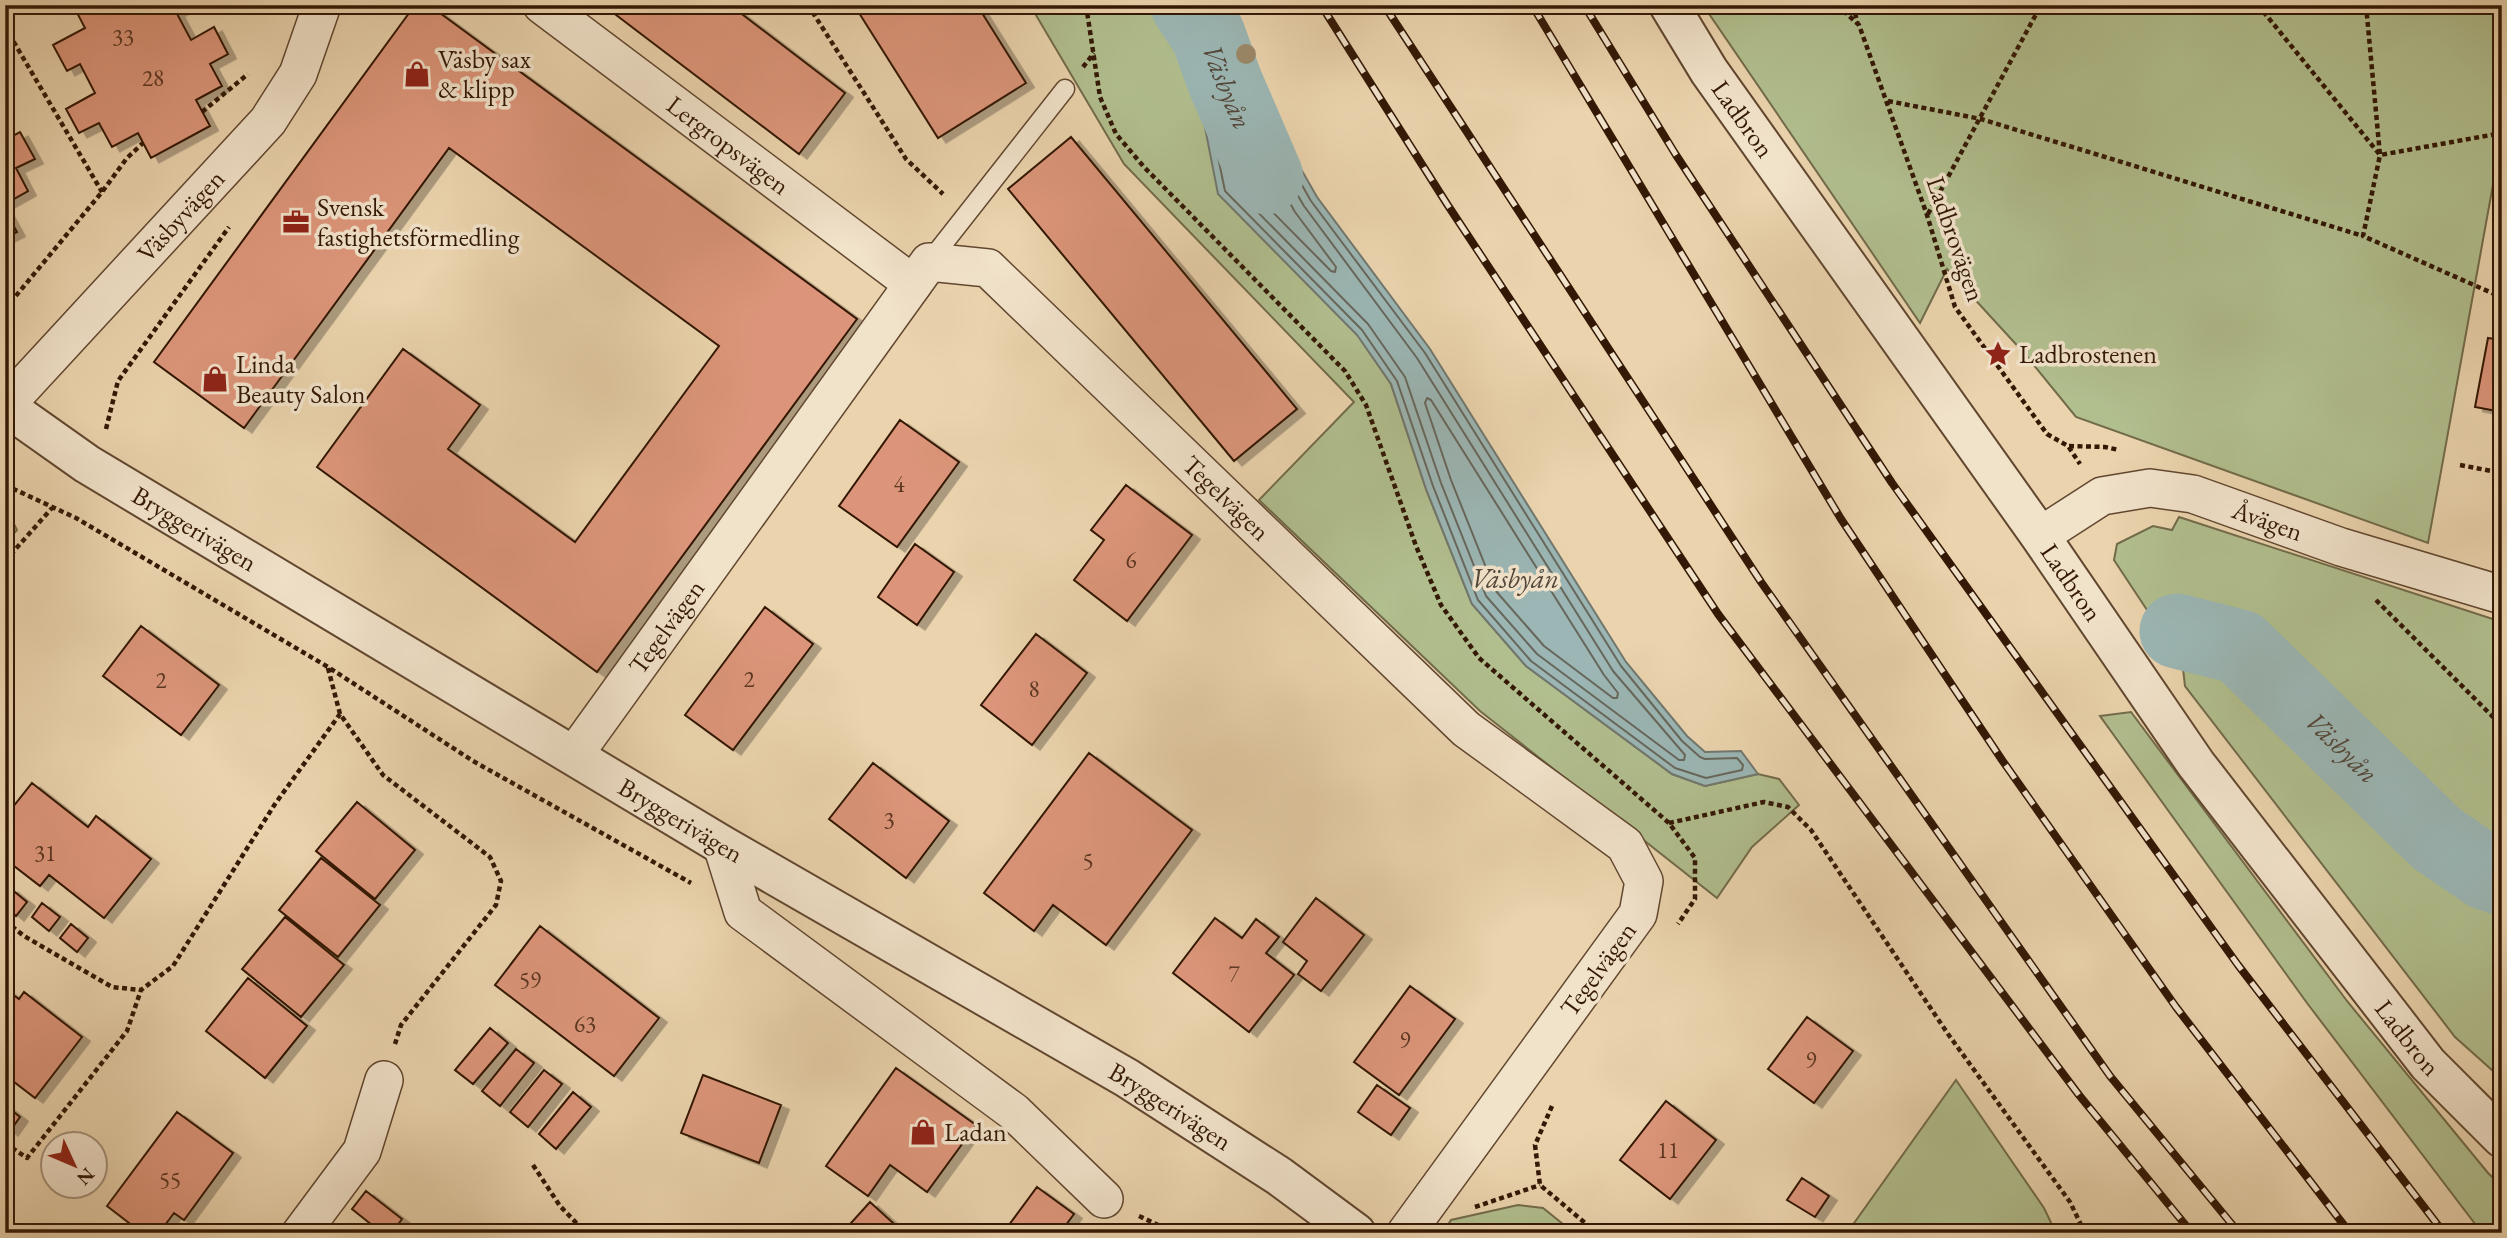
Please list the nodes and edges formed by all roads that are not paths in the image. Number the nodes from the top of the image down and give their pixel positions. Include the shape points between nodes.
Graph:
1 (322, 5) edge
2 (542, 5) edge
3 (1669, 5) edge
4 (1065, 89) dead end
5 (921, 273) junction
6 (5, 406) edge
7 (2040, 536) junction
8 (2502, 595) edge
9 (574, 755) junction
10 (722, 845) junction
11 (384, 1080) road end
12 (2502, 1138) edge
13 (1104, 1199) dead end
14 (301, 1233) edge
15 (1356, 1233) edge
16 (1406, 1233) edge

1 - 6 street, Väsbyvägen via 298,74 268,121
2 - 5 street, Lergropsvägen
3 - 7 street, Ladbron via 1709,71
4 - 5 lane
5 - 9 street, Tegelvägen
5 - 16 street, Tegelvägen via 988,268 1466,729 1625,845 1644,881 1638,914
6 - 9 street, Bryggerivägen via 88,464
7 - 8 street, Åvägen via 2102,496 2150,488 2193,494 2341,547
7 - 12 street, Ladbron via 2196,764 2428,1064
9 - 10 street, Bryggerivägen
10 - 13 street via 743,912 1014,1112
10 - 15 street, Bryggerivägen via 1127,1078 1279,1175
11 - 14 street via 362,1151

